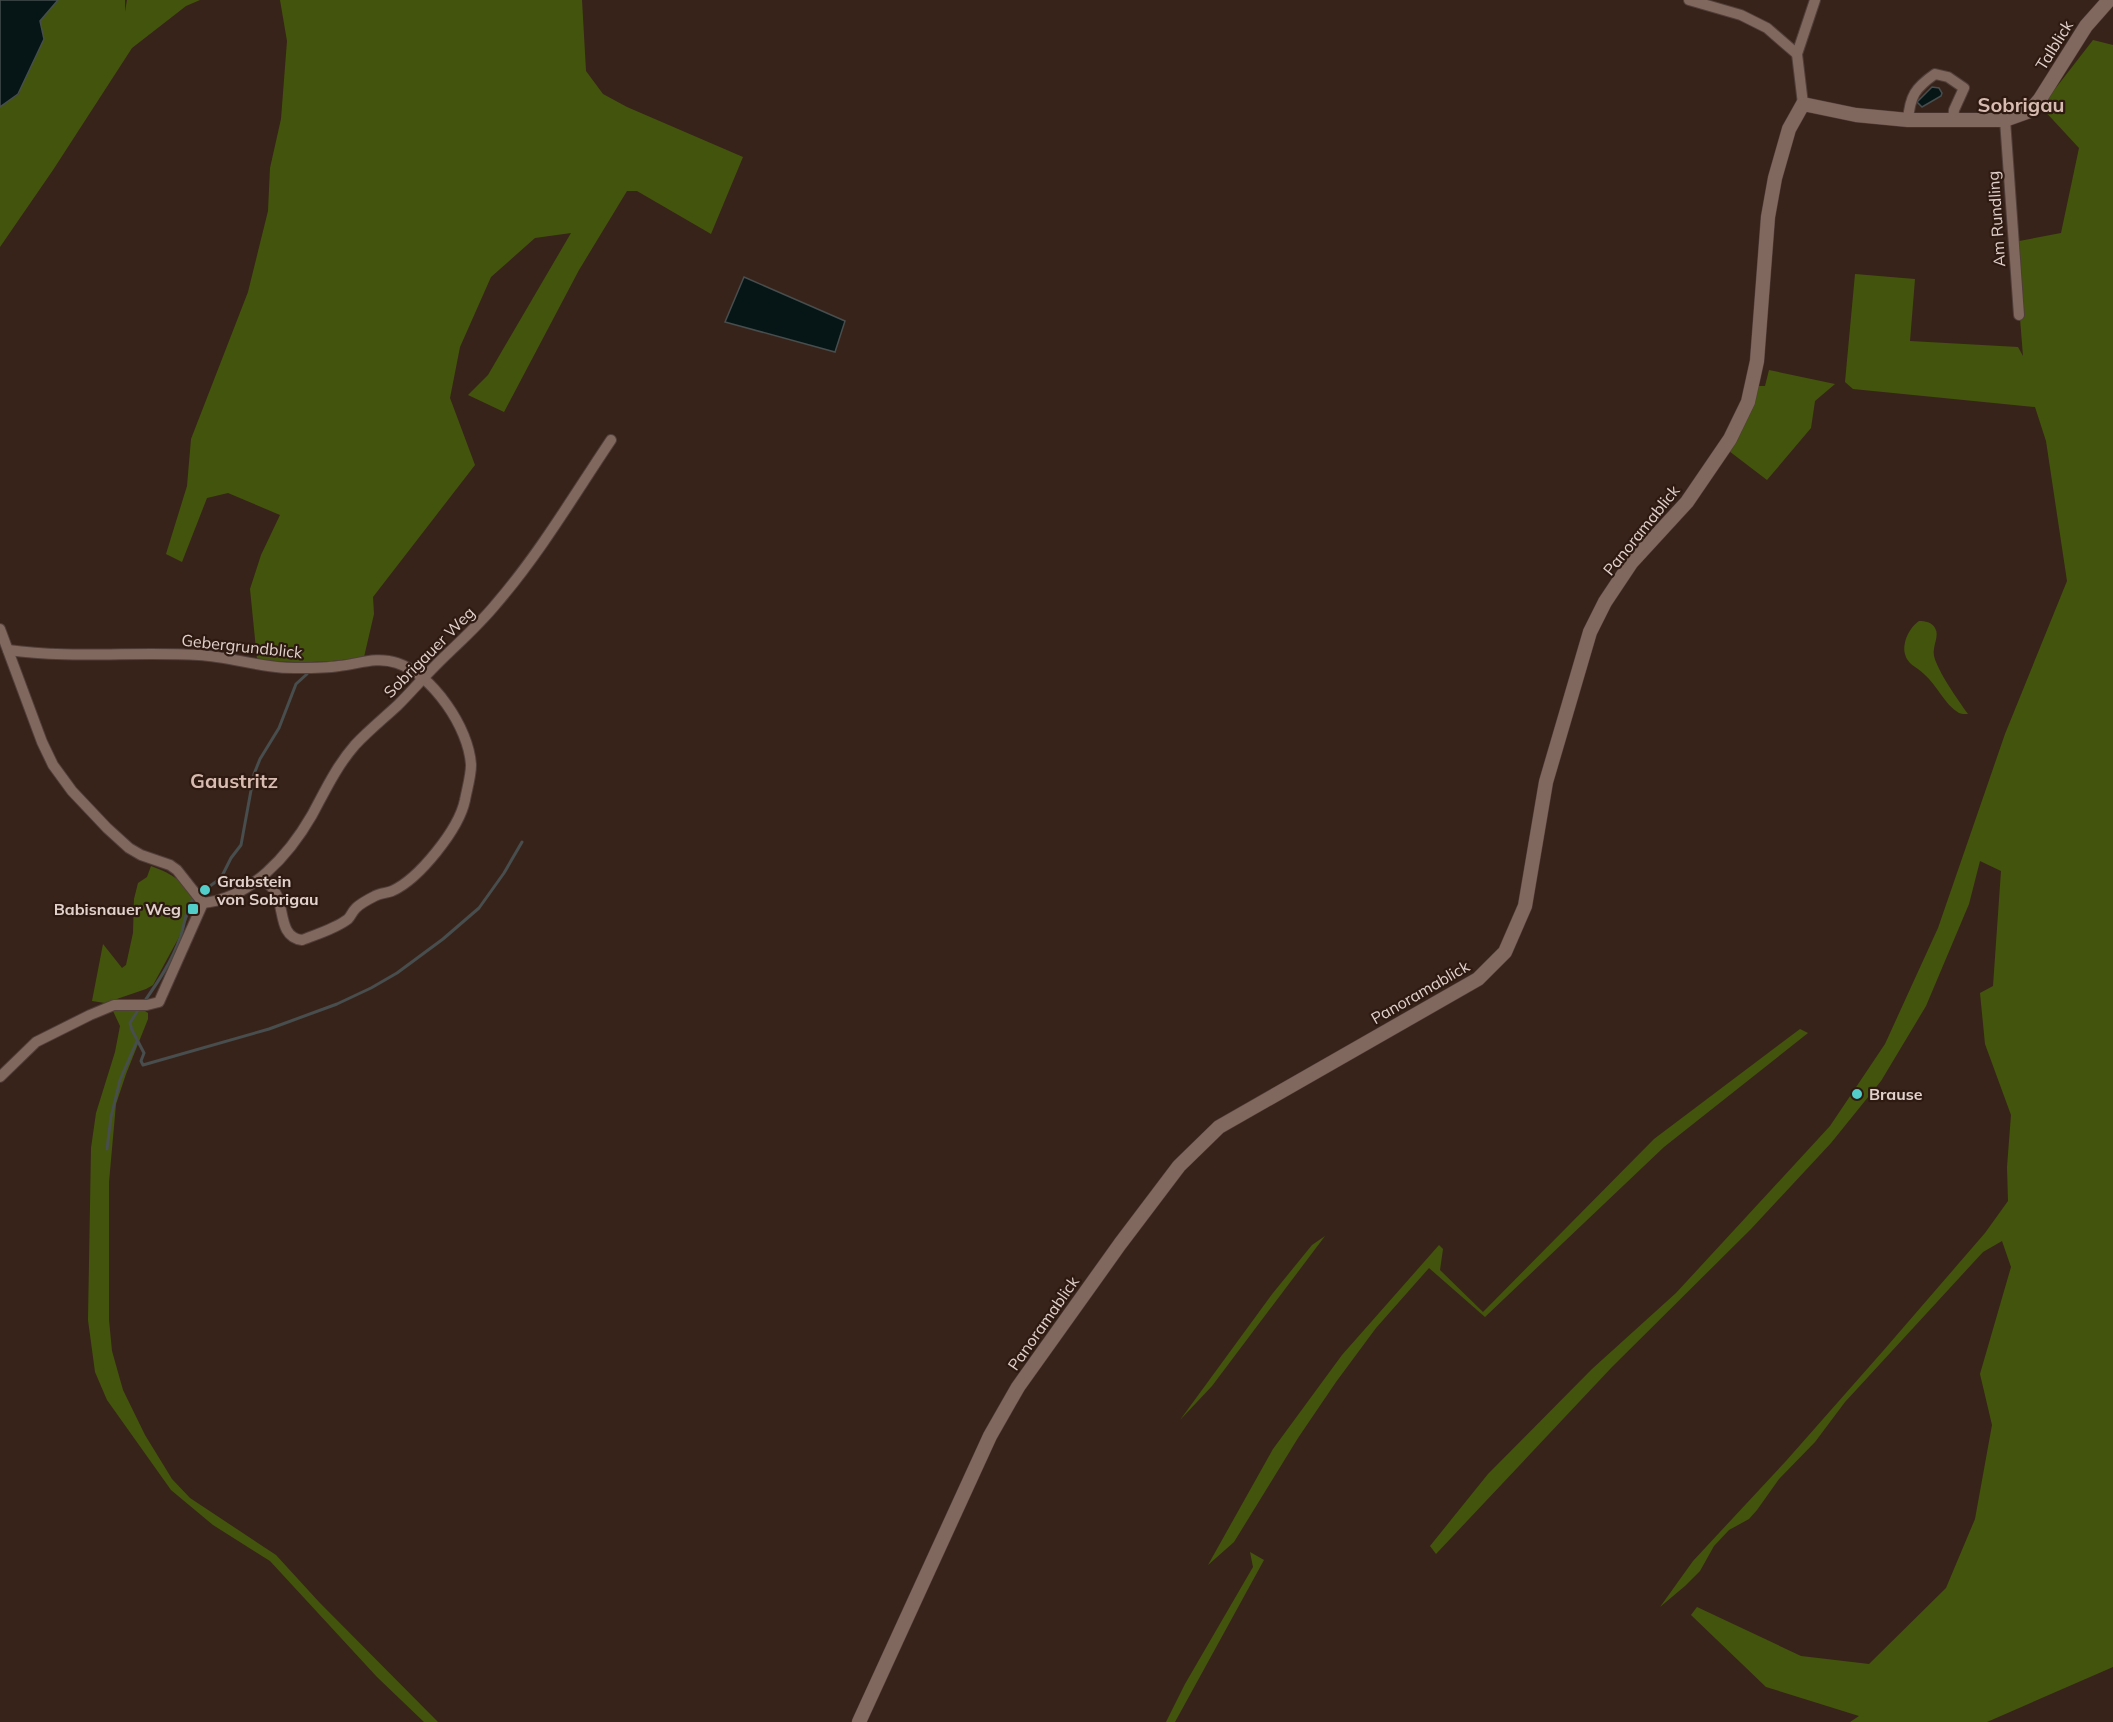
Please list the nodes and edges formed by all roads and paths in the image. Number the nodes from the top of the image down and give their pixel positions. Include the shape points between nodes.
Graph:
1 (1689, 0) edge
2 (1815, 0) edge
3 (2109, 0) edge
4 (1797, 54) junction
5 (1803, 104) junction
6 (1908, 120) junction
7 (1953, 120) junction
8 (2005, 120) junction
9 (2019, 315) dead end
10 (611, 440) dead end
11 (0, 629) edge
12 (8, 650) junction
13 (424, 679) junction
14 (261, 878) junction
15 (199, 898) junction
16 (0, 1077) edge
17 (859, 1722) edge

1 - 4 street via 1758,23
2 - 4 street
3 - 8 street, Talblick via 2086,26 2030,111
4 - 5 street
5 - 6 street
5 - 17 street, Panoramablick via 1789,129 1775,178 1756,362 1748,402 1730,438 1687,502 1631,563 1590,632 1546,782 1526,906 1505,952 1478,979 1219,1127 1179,1166 1018,1387 990,1436
6 - 7 street
6 - 7 street via 1910,101 1921,84 1935,74 1964,88
7 - 8 street
8 - 9 street, Am Rundling
10 - 13 street, Sobrigauer Weg via 497,603
11 - 12 street
12 - 13 street, Gebergrundblick via 44,655 201,655 296,668 382,660 396,662
12 - 15 street via 42,742 72,791 129,848 177,870
13 - 14 street, Sobrigauer Weg via 356,744 334,771 296,840
13 - 14 street, Gebergrundblick via 466,736 471,766 464,804 433,856 402,884 375,896 339,924 302,940 290,934 281,915 279,898
14 - 15 street via 215,902
15 - 16 street via 159,1002 114,1005 81,1019 36,1042

